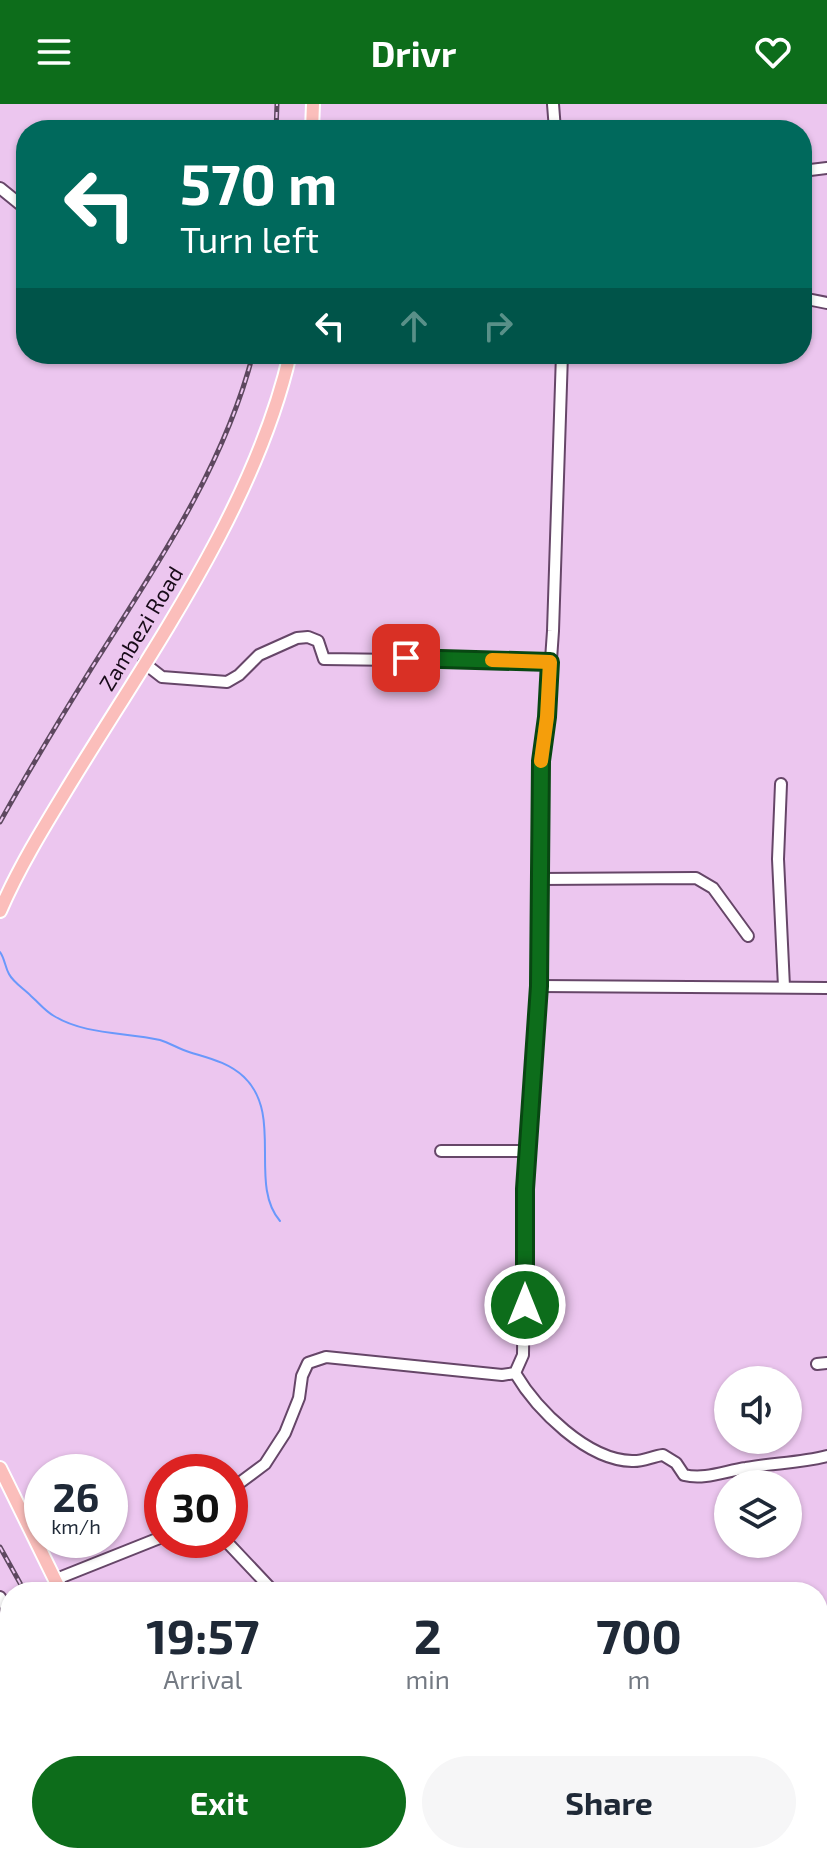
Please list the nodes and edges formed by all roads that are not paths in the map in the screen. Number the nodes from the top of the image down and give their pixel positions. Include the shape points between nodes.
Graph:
1 (0, 188) edge
2 (16, 201) edge
3 (287, 364) edge
4 (562, 364) edge
5 (550, 662) junction
6 (144, 663) junction
7 (781, 784) dead end
8 (540, 879) junction
9 (0, 911) edge
10 (748, 936) dead end
11 (539, 986) junction
12 (784, 987) junction
13 (827, 988) edge
14 (441, 1151) dead end
15 (528, 1151) junction
16 (515, 1373) junction
17 (827, 1456) edge
18 (0, 1468) edge
19 (248, 1477) edge
20 (144, 1545) edge
21 (242, 1558) edge
22 (56, 1582) edge
23 (66, 1582) edge
24 (265, 1582) edge

1 - 2 street
3 - 6 main road, Zambezi Road via 261,448 227,520
4 - 5 street
5 - 6 street via 324,659 318,641 308,637 259,655 227,682 162,677
5 - 8 street via 541,761
6 - 9 main road, Zambezi Road
7 - 12 street via 778,859
8 - 10 street via 696,878 713,888
8 - 11 street
11 - 12 street
11 - 15 street
12 - 13 street
14 - 15 street
15 - 16 street via 525,1335
16 - 17 street via 572,1436 622,1461 663,1455 694,1478
16 - 19 street via 326,1357 308,1363 285,1433 265,1464
18 - 22 main road
20 - 23 street
21 - 24 street

